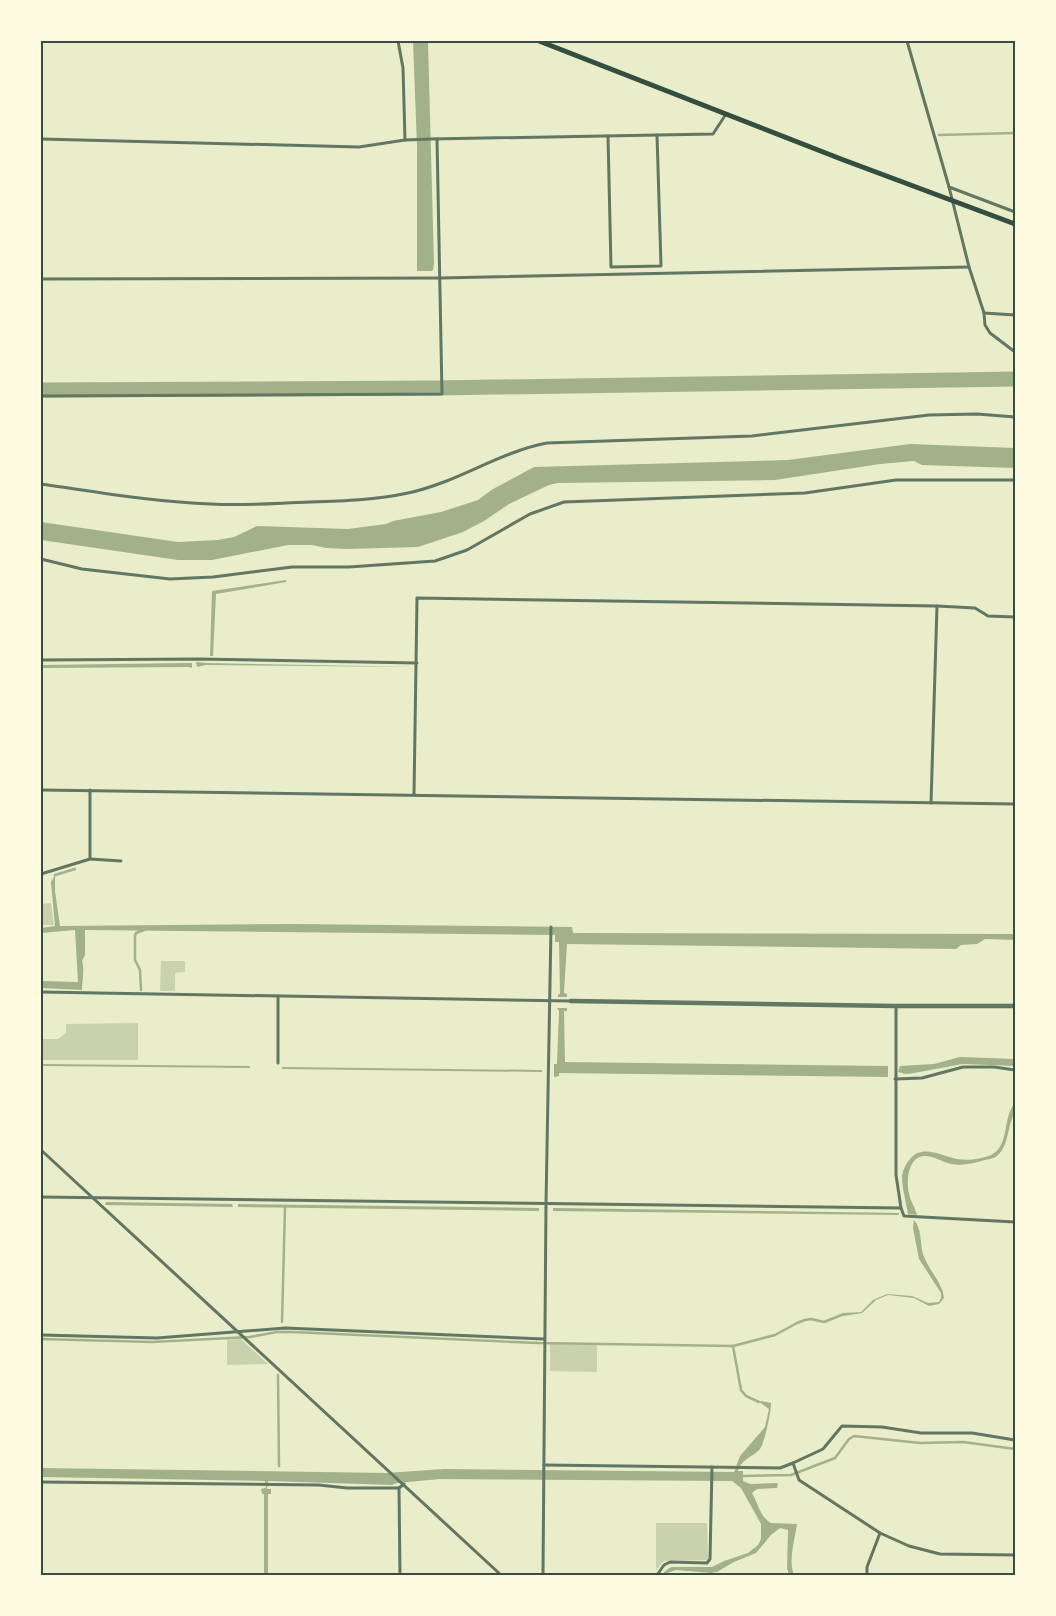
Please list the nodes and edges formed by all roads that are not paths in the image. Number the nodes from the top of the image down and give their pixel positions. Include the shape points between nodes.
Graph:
1 (398, 41) edge
2 (540, 41) edge
3 (907, 41) edge
4 (726, 114) junction
5 (657, 135) junction
6 (608, 136) junction
7 (41, 139) edge
8 (437, 139) junction
9 (404, 140) junction
10 (949, 187) junction
11 (951, 199) junction
12 (1015, 212) edge
13 (1015, 224) edge
14 (969, 267) junction
15 (440, 278) junction
16 (41, 279) edge
17 (984, 313) junction
18 (1015, 315) edge
19 (1015, 352) edge
20 (41, 396) edge
21 (1015, 418) edge
22 (1015, 480) edge
23 (41, 484) edge
24 (41, 559) edge
25 (937, 606) junction
26 (1015, 618) edge
27 (41, 660) edge
28 (418, 663) junction
29 (41, 790) edge
30 (90, 790) junction
31 (414, 796) junction
32 (931, 803) junction
33 (1015, 804) edge
34 (90, 859) junction
35 (121, 860) dead end
36 (41, 874) edge
37 (551, 927) dead end
38 (41, 992) edge
39 (278, 996) junction
40 (550, 1001) junction
41 (571, 1001) joint
42 (896, 1006) junction
43 (1015, 1006) edge
44 (278, 1063) dead end
45 (1015, 1070) edge
46 (895, 1078) junction
47 (41, 1150) edge
48 (41, 1197) edge
49 (92, 1197) junction
50 (546, 1204) junction
51 (901, 1208) junction
52 (1015, 1222) edge
53 (238, 1332) junction
54 (41, 1335) edge
55 (544, 1339) junction
56 (1015, 1440) edge
57 (794, 1463) junction
58 (544, 1465) junction
59 (712, 1467) junction
60 (41, 1482) edge
61 (403, 1484) junction
62 (399, 1488) junction
63 (880, 1533) junction
64 (1015, 1555) edge
65 (400, 1575) edge
66 (501, 1575) edge
67 (543, 1575) edge
68 (657, 1575) edge
69 (867, 1575) edge

1 - 9 street via 403,68
2 - 4 main road
3 - 10 street
4 - 5 street via 713,134
4 - 11 main road
5 - 6 street
5 - 6 street via 661,266 611,267
6 - 8 street
7 - 9 street via 359,147
8 - 9 street
8 - 15 street
10 - 11 street
10 - 12 street
11 - 13 main road
11 - 14 street
14 - 15 street
14 - 17 street
15 - 16 street
15 - 20 street via 442,394
17 - 18 street
17 - 19 street via 990,333
21 - 23 street via 957,414 752,436 547,443 409,493 358,500 209,504
22 - 24 street via 896,480 805,493 564,502 530,514 467,550 434,561 292,567 170,579 82,569
25 - 26 street via 975,608 988,616
25 - 28 street via 417,598
25 - 32 street
27 - 28 street
28 - 31 street
29 - 30 street
30 - 31 street
30 - 34 street
31 - 32 street
32 - 33 street
34 - 35 street
34 - 36 street
37 - 40 street
38 - 39 street
39 - 40 street
39 - 44 street
40 - 41 street
40 - 50 street
41 - 42 street
42 - 43 street
42 - 46 street
45 - 46 street via 964,1067 922,1078
46 - 51 street via 896,1175
47 - 49 street
48 - 49 street
49 - 50 street
49 - 53 street
50 - 51 street
50 - 55 street
51 - 52 street via 904,1216
53 - 54 street via 157,1338
53 - 55 street via 285,1328
53 - 61 street
55 - 58 street
56 - 57 street via 972,1433 921,1433 882,1427 842,1426 823,1449
57 - 59 street via 780,1468
57 - 63 street via 800,1480
58 - 59 street
58 - 67 street
59 - 68 street via 710,1559 707,1563 670,1562
60 - 62 street
61 - 62 street
61 - 66 street
62 - 65 street
63 - 64 street via 909,1546 940,1554
63 - 69 street

